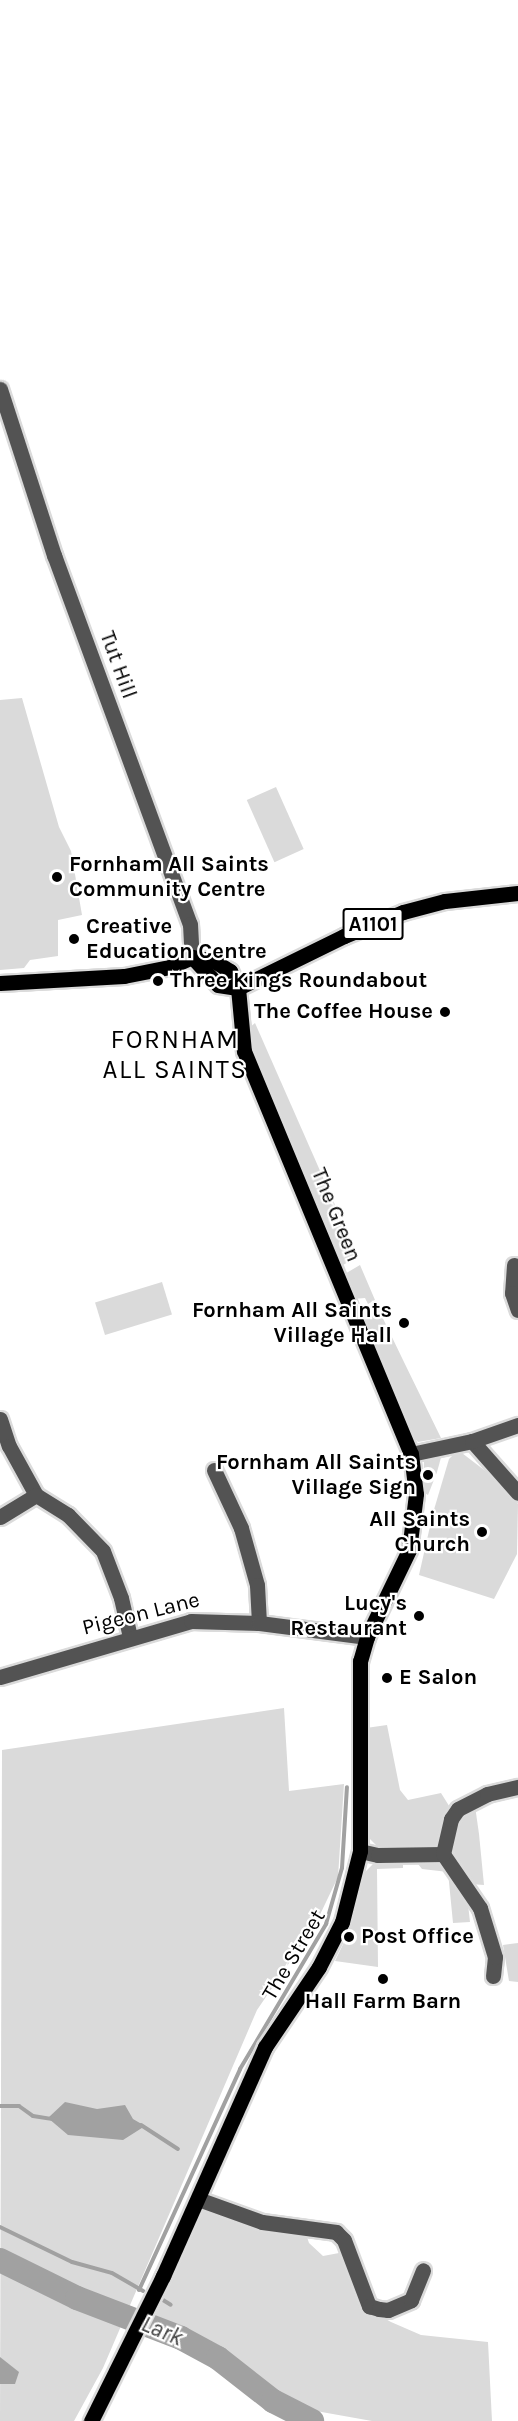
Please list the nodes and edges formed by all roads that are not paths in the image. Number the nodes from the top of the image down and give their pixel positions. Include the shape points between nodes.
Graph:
1 (0, 389) edge
2 (518, 892) edge
3 (192, 957) junction
4 (0, 983) edge
5 (238, 988) junction
6 (514, 1265) dead end
7 (518, 1310) edge
8 (0, 1419) edge
9 (518, 1425) edge
10 (472, 1441) junction
11 (411, 1454) junction
12 (214, 1470) dead end
13 (518, 1493) edge
14 (36, 1495) junction
15 (0, 1517) edge
16 (259, 1623) junction
17 (130, 1637) junction
18 (367, 1637) junction
19 (0, 1677) edge
20 (518, 1786) edge
21 (360, 1851) junction
22 (443, 1854) junction
23 (493, 1976) dead end
24 (198, 2199) junction
25 (423, 2270) dead end
26 (91, 2421) edge

1 - 3 street, Tut Hill via 54,555 190,924
2 - 5 main road, A1101 via 445,901 403,912
3 - 4 main road via 170,967 124,976
3 - 5 main road via 213,961 230,971
5 - 11 main road, The Green via 244,1051
6 - 7 street via 512,1293
8 - 14 street via 9,1446
9 - 10 street
10 - 11 street
10 - 13 street
11 - 18 main road, The Street via 416,1494 409,1550
12 - 16 street via 241,1528 257,1585
14 - 15 street
14 - 17 street via 68,1515 103,1551 121,1598
16 - 17 street, Pigeon Lane via 191,1621
16 - 18 street, Pigeon Lane
17 - 19 street, Pigeon Lane
18 - 21 main road, The Street via 358,1690
20 - 22 street via 486,1794 458,1809 451,1819
21 - 22 street via 378,1855
21 - 24 main road, The Street via 342,1922 319,1967 265,2047
22 - 23 street via 480,1908 495,1958
24 - 25 street via 262,2222 336,2232 344,2240 369,2306 388,2310 411,2300
24 - 26 main road, The Street

